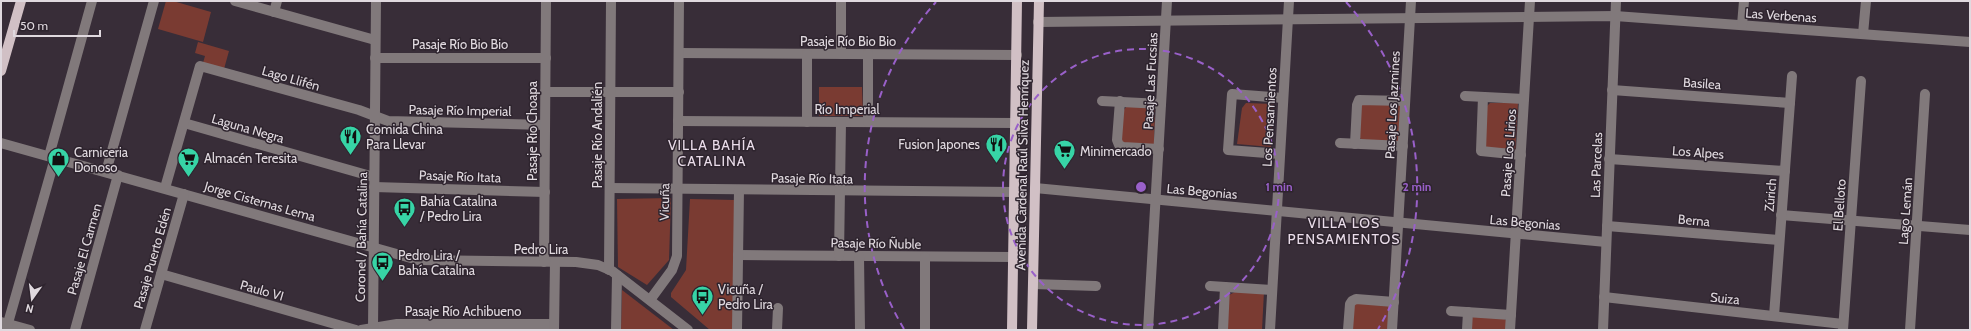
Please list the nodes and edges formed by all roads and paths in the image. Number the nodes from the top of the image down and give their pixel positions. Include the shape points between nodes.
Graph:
1 (21, 1) edge
2 (92, 1) edge
3 (154, 1) edge
4 (235, 1) edge
5 (277, 1) edge
6 (376, 1) edge
7 (546, 1) edge
8 (611, 1) edge
9 (680, 1) edge
10 (841, 1) edge
11 (1018, 1) edge
12 (1038, 1) edge
13 (1167, 1) edge
14 (1289, 1) edge
15 (1411, 1) edge
16 (1530, 1) edge
17 (1616, 1) edge
18 (1744, 1) edge
19 (1866, 1) edge
20 (274, 12) junction
21 (1529, 16) junction
22 (1615, 16) junction
23 (1410, 17) junction
24 (1288, 19) junction
25 (1166, 21) junction
26 (1038, 22) junction
27 (1742, 25) junction
28 (1863, 34) junction
29 (375, 40) junction
30 (1970, 42) edge
31 (679, 53) junction
32 (806, 54) junction
33 (841, 54) junction
34 (868, 54) junction
35 (1017, 55) junction
36 (375, 58) junction
37 (546, 58) junction
38 (200, 66) joint
39 (1, 71) edge
40 (1792, 76) dead end
41 (1861, 81) dead end
42 (1612, 90) junction
43 (546, 92) junction
44 (610, 92) junction
45 (679, 92) junction
46 (1926, 94) dead end
47 (1465, 96) dead end
48 (1483, 97) junction
49 (1283, 98) junction
50 (1524, 99) junction
51 (1102, 101) dead end
52 (1405, 101) junction
53 (1120, 102) junction
54 (1790, 103) junction
55 (1161, 104) junction
56 (375, 117) junction
57 (678, 121) junction
58 (807, 122) junction
59 (840, 122) junction
60 (868, 122) junction
61 (1016, 123) junction
62 (184, 124) junction
63 (545, 125) junction
64 (1, 142) edge
65 (1340, 143) dead end
66 (1355, 144) junction
67 (1403, 146) junction
68 (1159, 149) junction
69 (1280, 154) junction
70 (1521, 155) junction
71 (52, 157) junction
72 (1610, 159) junction
73 (1785, 171) junction
74 (106, 172) junction
75 (118, 175) junction
76 (374, 182) junction
77 (165, 188) junction
78 (610, 188) junction
79 (1035, 188) junction
80 (678, 189) junction
81 (739, 190) junction
82 (840, 191) junction
83 (545, 192) junction
84 (1014, 192) junction
85 (184, 194) junction
86 (1156, 200) junction
87 (1277, 211) junction
88 (1781, 215) junction
89 (1851, 220) junction
90 (1398, 223) junction
91 (1607, 226) junction
92 (1917, 226) junction
93 (1970, 230) edge
94 (1516, 234) junction
95 (1779, 240) junction
96 (1606, 242) junction
97 (374, 247) junction
98 (738, 255) junction
99 (839, 256) junction
100 (859, 256) junction
101 (926, 257) junction
102 (1013, 258) junction
103 (549, 262) junction
104 (613, 272) junction
105 (161, 274) junction
106 (1033, 284) junction
107 (1096, 286) dead end
108 (1210, 286) dead end
109 (1225, 287) junction
110 (1272, 290) junction
111 (1604, 298) junction
112 (650, 300) junction
113 (1394, 302) junction
114 (778, 308) dead end
115 (1451, 311) dead end
116 (1468, 312) junction
117 (1511, 315) junction
118 (1774, 316) junction
119 (5, 325) edge
120 (554, 327) edge
121 (1843, 327) edge
122 (373, 329) edge
123 (30, 330) edge
124 (75, 330) edge
125 (145, 330) edge
126 (356, 330) edge
127 (361, 330) edge
128 (616, 330) edge
129 (688, 330) edge
130 (737, 330) edge
131 (777, 330) edge
132 (860, 330) edge
133 (925, 330) edge
134 (1012, 330) edge
135 (1032, 330) edge
136 (1148, 330) edge
137 (1223, 330) edge
138 (1270, 330) edge
139 (1348, 330) edge
140 (1392, 330) edge
141 (1467, 330) edge
142 (1510, 330) edge
143 (1603, 330) edge
144 (1910, 330) edge

1 - 39 main road
2 - 71 street
3 - 74 street
4 - 20 street
5 - 20 street
6 - 29 street, Coronel / Bahía Catalina
7 - 37 street, Pasaje Río Choapa
8 - 44 street, Pasaje Río Andalién
9 - 31 street, Vicuña
10 - 33 street
11 - 35 main road, Avenida Cardenal Raúl Silva Henríquez
12 - 26 main road, Avenida Cardenal Raúl Silva Henríquez
13 - 25 street, Pasaje Las Fucsias
14 - 24 street, Los Pensamientos
15 - 23 street, Pasaje Los Jazmines
16 - 21 street, Pasaje Los Lirios
17 - 22 street, Las Parcelas
18 - 27 street
19 - 28 street
20 - 29 street
21 - 22 street, Las Verbenas
21 - 23 street, Las Verbenas
21 - 50 street, Pasaje Los Lirios
22 - 27 street, Las Verbenas
22 - 42 street, Las Parcelas
23 - 24 street, Las Verbenas
23 - 52 street, Pasaje Los Jazmines
24 - 25 street, Las Verbenas
24 - 49 street, Los Pensamientos
25 - 26 street, Las Verbenas
25 - 55 street, Pasaje Las Fucsias
26 - 79 main road, Avenida Cardenal Raúl Silva Henríquez
27 - 28 street, Las Verbenas
28 - 30 street, Las Verbenas
29 - 36 street, Coronel / Bahía Catalina
31 - 32 street, Pasaje Río Bio Bio
31 - 45 street, Vicuña
32 - 33 street, Pasaje Río Bio Bio
32 - 58 street
33 - 34 street, Pasaje Río Bio Bio
34 - 35 street, Pasaje Río Bio Bio
34 - 60 street
35 - 61 main road, Avenida Cardenal Raúl Silva Henríquez
36 - 37 street, Pasaje Río Bio Bio
36 - 56 street, Coronel / Bahía Catalina
37 - 43 street, Pasaje Río Choapa
38 - 56 street, Lago Llifén via 359,110
38 - 62 street, Pasaje Puerto Edén
40 - 54 street, Zúrich
41 - 89 street, El Belloto
42 - 54 street, Basilea
42 - 72 street, Las Parcelas
43 - 44 street
43 - 63 street, Pasaje Río Choapa
44 - 45 street
44 - 78 street, Pasaje Río Andalién
45 - 57 street, Vicuña
46 - 92 street, Lago Lemán
47 - 48 street
48 - 50 street
48 - 70 street via 1481,150
49 - 69 street, Los Pensamientos
49 - 69 street via 1232,94 1228,150
50 - 70 street, Pasaje Los Lirios
51 - 53 street
52 - 66 street via 1359,100
52 - 67 street, Pasaje Los Jazmines
53 - 55 street
53 - 68 street via 1119,145
54 - 73 street, Zúrich
55 - 68 street, Pasaje Las Fucsias
56 - 63 street, Pasaje Río Imperial via 388,122
56 - 76 street, Coronel / Bahía Catalina
57 - 58 street, Río Imperial
57 - 80 street, Vicuña
58 - 59 street, Río Imperial
59 - 60 street, Río Imperial
59 - 82 street
60 - 61 street, Río Imperial
61 - 84 main road, Avenida Cardenal Raúl Silva Henríquez
62 - 76 street, Laguna Negra
62 - 77 street, Pasaje Puerto Edén
63 - 83 street, Pasaje Río Choapa
64 - 71 street, Jorge Cisternas Lema
65 - 66 street
66 - 67 street
67 - 90 street, Pasaje Los Jazmines
68 - 86 street, Pasaje Las Fucsias
69 - 87 street, Los Pensamientos
70 - 94 street, Pasaje Los Lirios
71 - 74 street, Jorge Cisternas Lema
71 - 119 street
72 - 73 street, Los Alpes
72 - 91 street, Las Parcelas
73 - 88 street, Zúrich
74 - 75 street, Jorge Cisternas Lema
75 - 77 street, Jorge Cisternas Lema
75 - 124 street, Pasaje El Carmen
76 - 83 street, Pasaje Río Itata
76 - 97 street, Coronel / Bahía Catalina
77 - 85 street, Jorge Cisternas Lema
78 - 80 street, Pasaje Río Itata
78 - 104 street, Pasaje Río Andalién
79 - 86 street, Las Begonias
79 - 106 main road, Avenida Cardenal Raúl Silva Henríquez
80 - 81 street, Pasaje Río Itata
80 - 112 street, Vicuña via 675,263
81 - 82 street, Pasaje Río Itata
81 - 98 street
82 - 84 street, Pasaje Río Itata
82 - 99 street
83 - 103 street, Pasaje Río Choapa
84 - 102 main road, Avenida Cardenal Raúl Silva Henríquez
85 - 97 street, Jorge Cisternas Lema
85 - 105 street, Pasaje Puerto Edén
86 - 87 street, Las Begonias
86 - 136 street, Pasaje Las Fucsias
87 - 90 street, Las Begonias
87 - 110 street, Los Pensamientos
88 - 89 street
88 - 95 street, Zúrich
89 - 92 street
89 - 121 street, El Belloto
90 - 94 street, Las Begonias
90 - 113 street, Pasaje Los Jazmines
91 - 95 street, Berna
91 - 96 street, Las Parcelas
92 - 93 street
92 - 144 street, Lago Lemán
94 - 96 street, Las Begonias
94 - 117 street, Pasaje Los Lirios
95 - 118 street, Zúrich
96 - 111 street, Las Parcelas
97 - 103 street, Pedro Lira via 428,261
97 - 122 street, Coronel / Bahía Catalina
98 - 99 street, Pasaje Río Ñuble
98 - 130 street
99 - 100 street, Pasaje Río Ñuble
100 - 101 street, Pasaje Río Ñuble
100 - 132 street
101 - 102 street, Pasaje Río Ñuble
101 - 133 street
102 - 134 main road, Avenida Cardenal Raúl Silva Henríquez
103 - 104 street, Pedro Lira via 591,263
103 - 120 street, Pasaje Río Choapa
104 - 112 street, Pedro Lira
104 - 128 street, Pasaje Río Andalién
105 - 125 street, Pasaje Puerto Edén
105 - 126 street, Paulo VI
106 - 107 street
106 - 135 main road, Avenida Cardenal Raúl Silva Henríquez
108 - 109 street
109 - 110 street
109 - 137 street
110 - 138 street, Los Pensamientos
111 - 118 street, Suiza
111 - 143 street, Las Parcelas
112 - 129 street, Pedro Lira
113 - 139 street via 1356,299 1352,301
113 - 140 street, Pasaje Los Jazmines
114 - 131 street
115 - 116 street
116 - 117 street
116 - 141 street
117 - 142 street, Pasaje Los Lirios
118 - 121 street, Suiza
119 - 123 street
120 - 122 street, Pasaje Río Achibueno via 397,324
122 - 127 street

